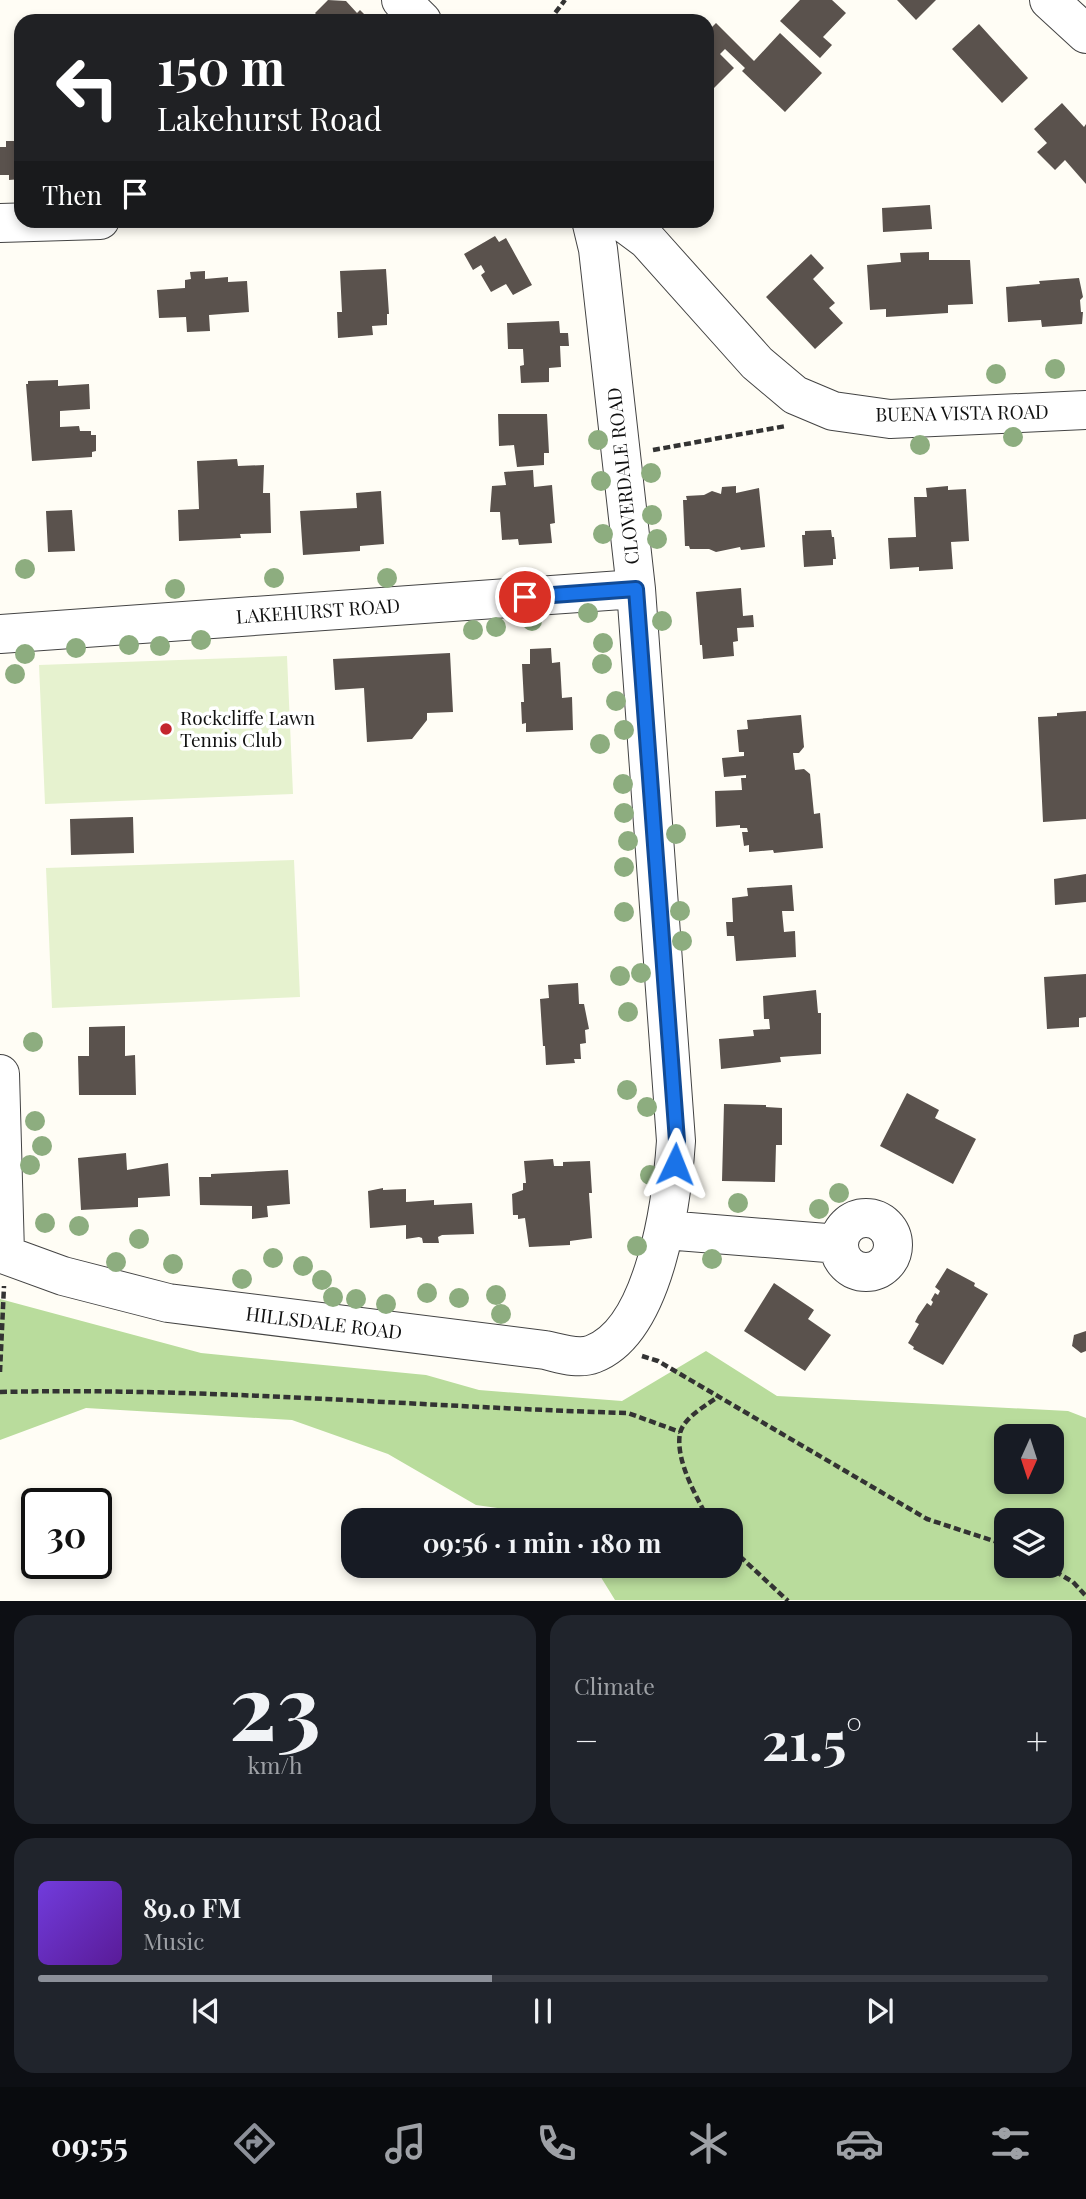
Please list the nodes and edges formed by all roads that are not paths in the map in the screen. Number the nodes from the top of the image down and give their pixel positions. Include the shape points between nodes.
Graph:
1 (401, 0) edge
2 (1049, 0) edge
3 (415, 14) edge
4 (1086, 34) edge
5 (593, 228) edge
6 (631, 228) edge
7 (1086, 410) edge
8 (636, 589) junction
9 (0, 634) edge
10 (0, 1074) edge
11 (665, 1230) junction
12 (839, 1244) dead end
13 (2, 1253) edge
14 (637, 1313) joint

1 - 3 street
2 - 4 street
5 - 8 street, CLOVERDALE ROAD
6 - 7 street, BUENA VISTA ROAD via 647,240 757,363 795,395 833,411 890,419
8 - 9 street, LAKEHURST ROAD
8 - 11 street, CLOVERDALE ROAD via 677,1141
10 - 13 street
11 - 12 street
11 - 14 street, CLOVERDALE ROAD
13 - 14 street, HILLSDALE ROAD via 63,1276 168,1303 572,1356 591,1355 608,1345

